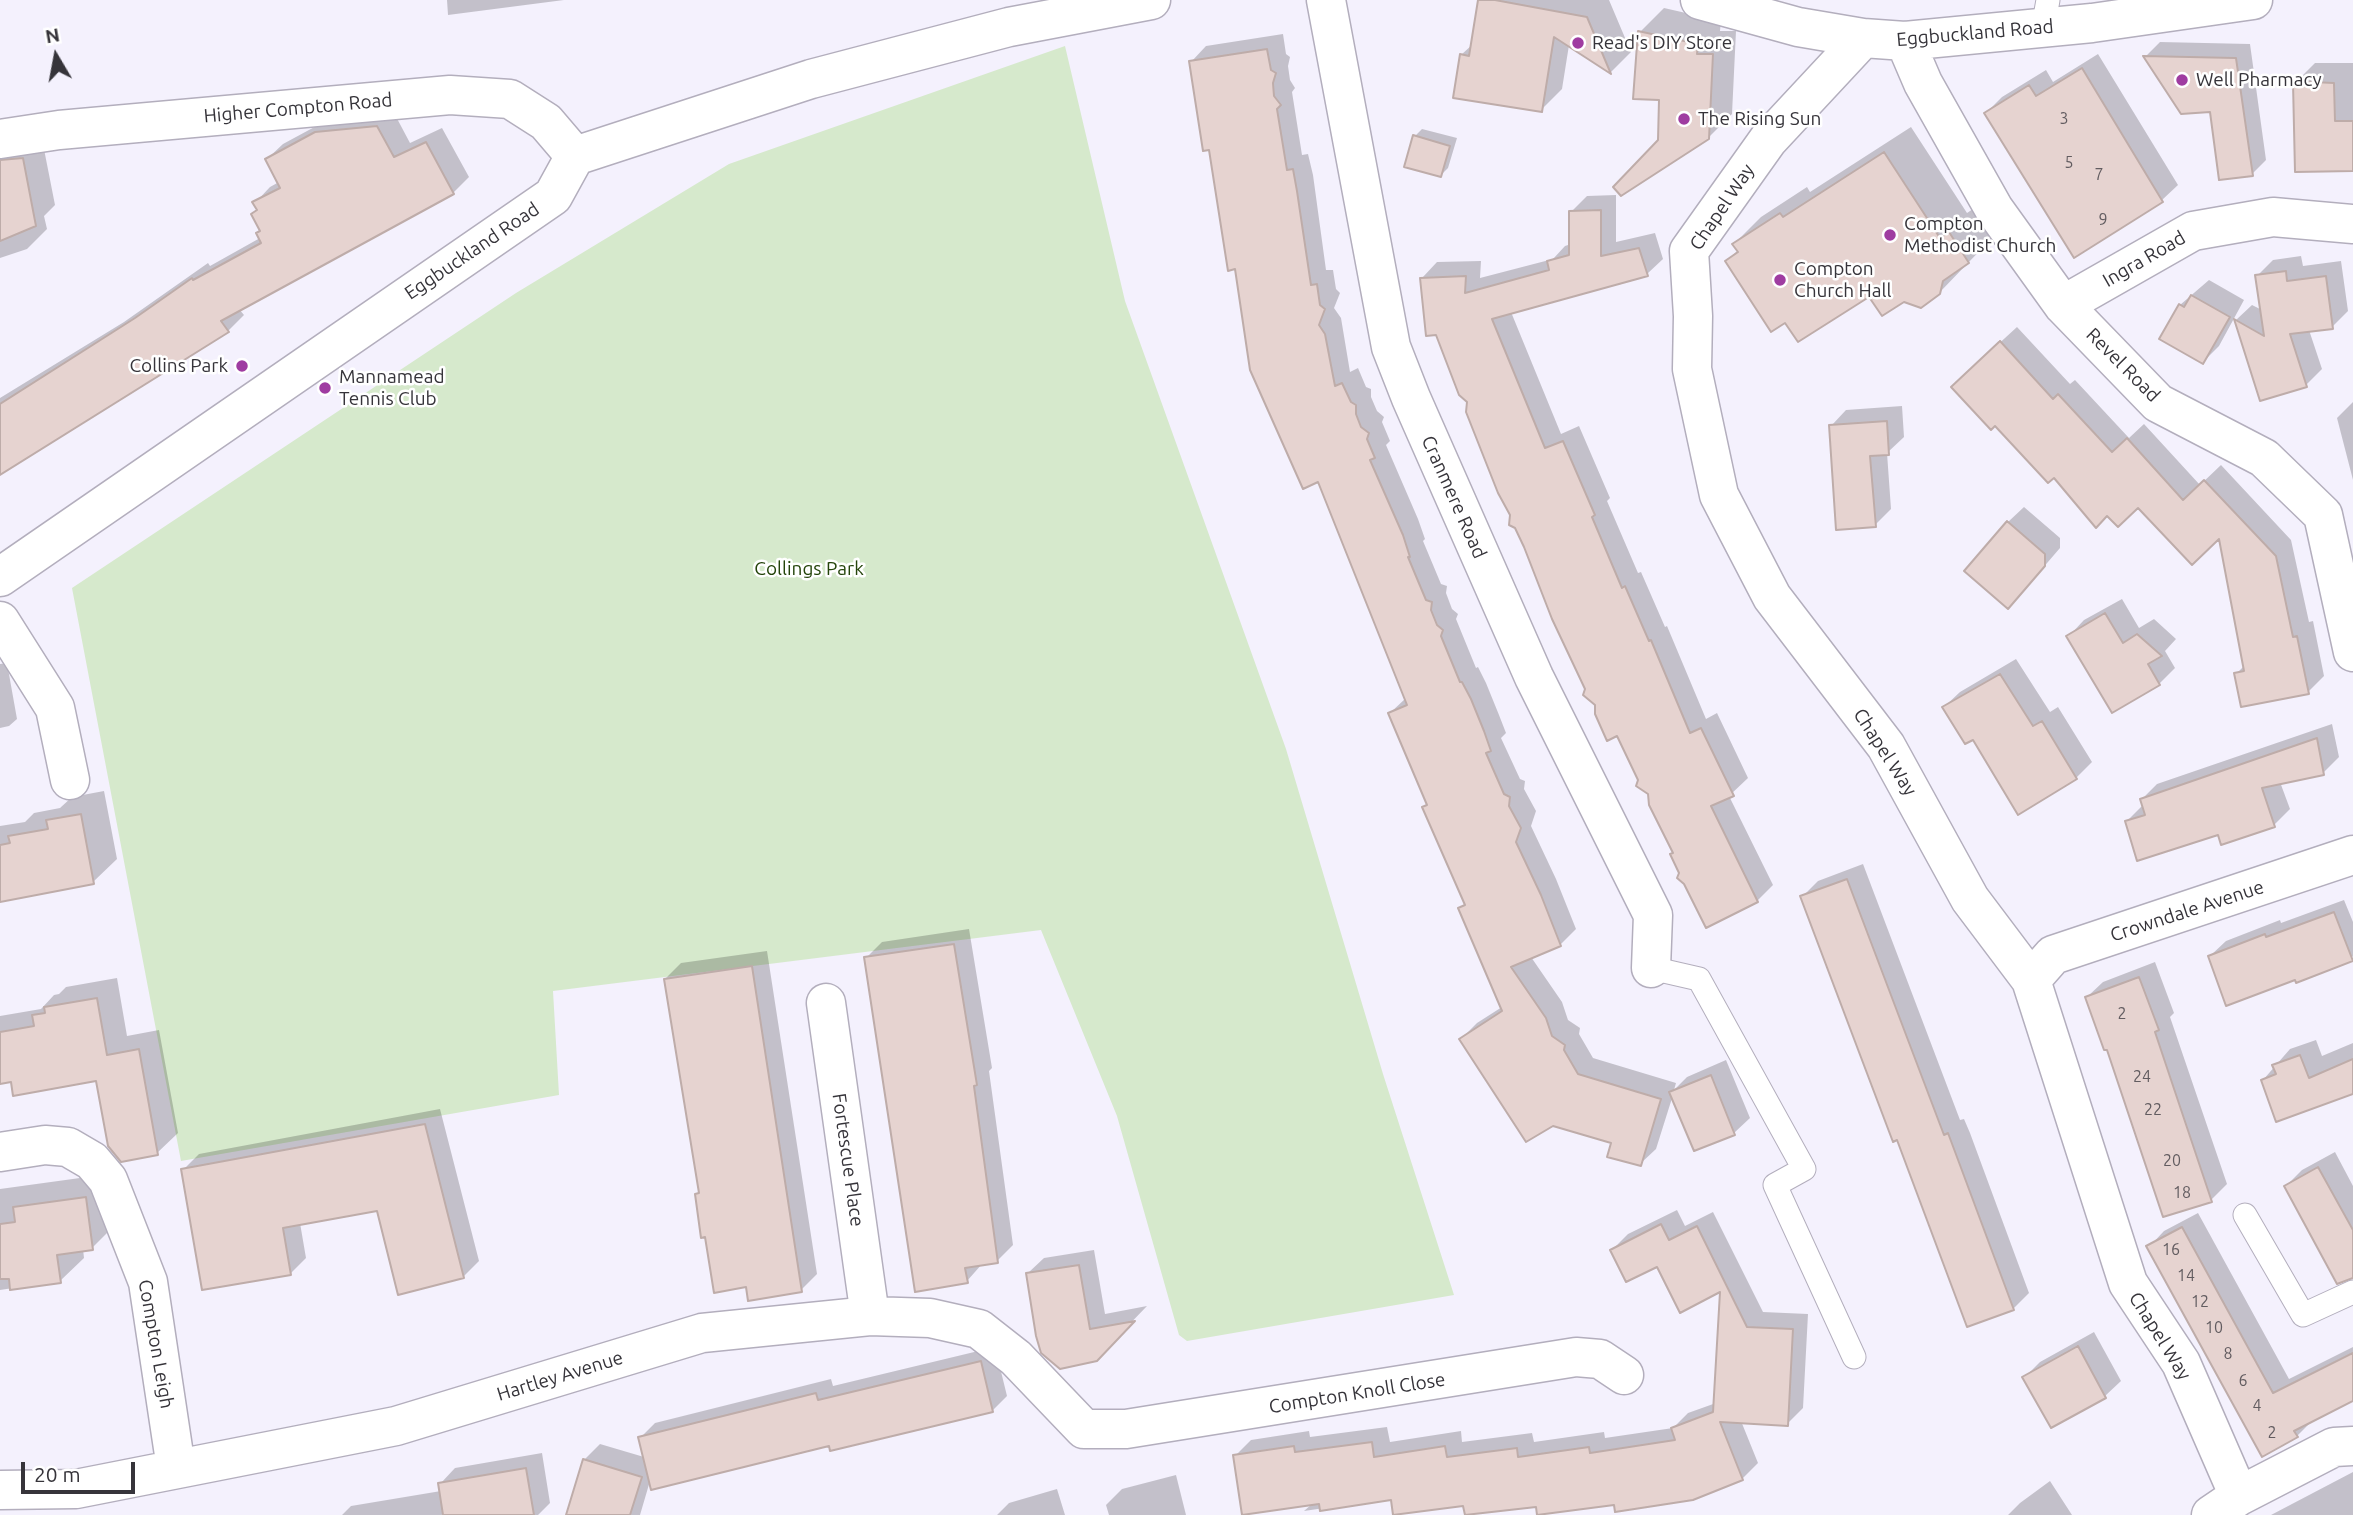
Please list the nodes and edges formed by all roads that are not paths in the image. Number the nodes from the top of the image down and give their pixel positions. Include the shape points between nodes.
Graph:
1 (1151, 0) edge
2 (1326, 0) edge
3 (2253, 0) edge
4 (1715, 2) edge
5 (2063, 13) edge
6 (1863, 38) junction
7 (1905, 41) junction
8 (0, 139) edge
9 (575, 156) junction
10 (2353, 224) edge
11 (2063, 304) junction
12 (0, 577) edge
13 (0, 621) edge
14 (2353, 652) edge
15 (69, 780) dead end
16 (2353, 855) edge
17 (1651, 968) joint
18 (2031, 980) junction
19 (826, 1003) dead end
20 (0, 1152) edge
21 (2245, 1215) dead end
22 (2353, 1292) edge
23 (870, 1317) junction
24 (1854, 1357) dead end
25 (1624, 1375) dead end
26 (1084, 1429) joint
27 (2353, 1446) edge
28 (176, 1468) junction
29 (0, 1490) edge
30 (79, 1502) edge
31 (2225, 1505) edge

1 - 9 street via 1009,27 811,79
2 - 17 street, Cranmere Road via 1391,347 1534,677 1653,915
3 - 5 street, Eggbuckland Road
4 - 6 street, Eggbuckland Road via 1798,27
5 - 7 street, Eggbuckland Road
6 - 7 street, Eggbuckland Road
6 - 18 street, Chapel Way via 1768,140 1689,251 1692,369 1719,495 1772,597 1886,746 1970,898
7 - 11 street, Revel Road via 1923,83 1994,209
8 - 9 street, Higher Compton Road via 450,95 510,99 546,122
9 - 12 street, Eggbuckland Road via 553,196
10 - 11 street, Ingra Road via 2273,217 2193,231
11 - 14 street, Revel Road via 2158,403 2264,458 2323,515
13 - 15 street via 55,708
16 - 18 street, Crowndale Avenue via 2053,956
17 - 24 lane via 1699,979 1804,1169 1775,1185
18 - 31 street, Chapel Way via 2128,1283 2181,1363
19 - 23 street, Fortescue Place
20 - 28 street, Compton Leigh via 45,1145 68,1147 92,1161 108,1180 148,1282
21 - 22 lane via 2303,1315
23 - 26 street, Hartley Avenue via 930,1318 979,1329 1016,1358
23 - 28 street, Hartley Avenue via 702,1332 396,1426
25 - 26 street, Compton Knoll Close via 1600,1359 1576,1357 1126,1429
27 - 31 street via 2334,1447
28 - 30 street, Hartley Avenue
29 - 30 street, Hartley Avenue

